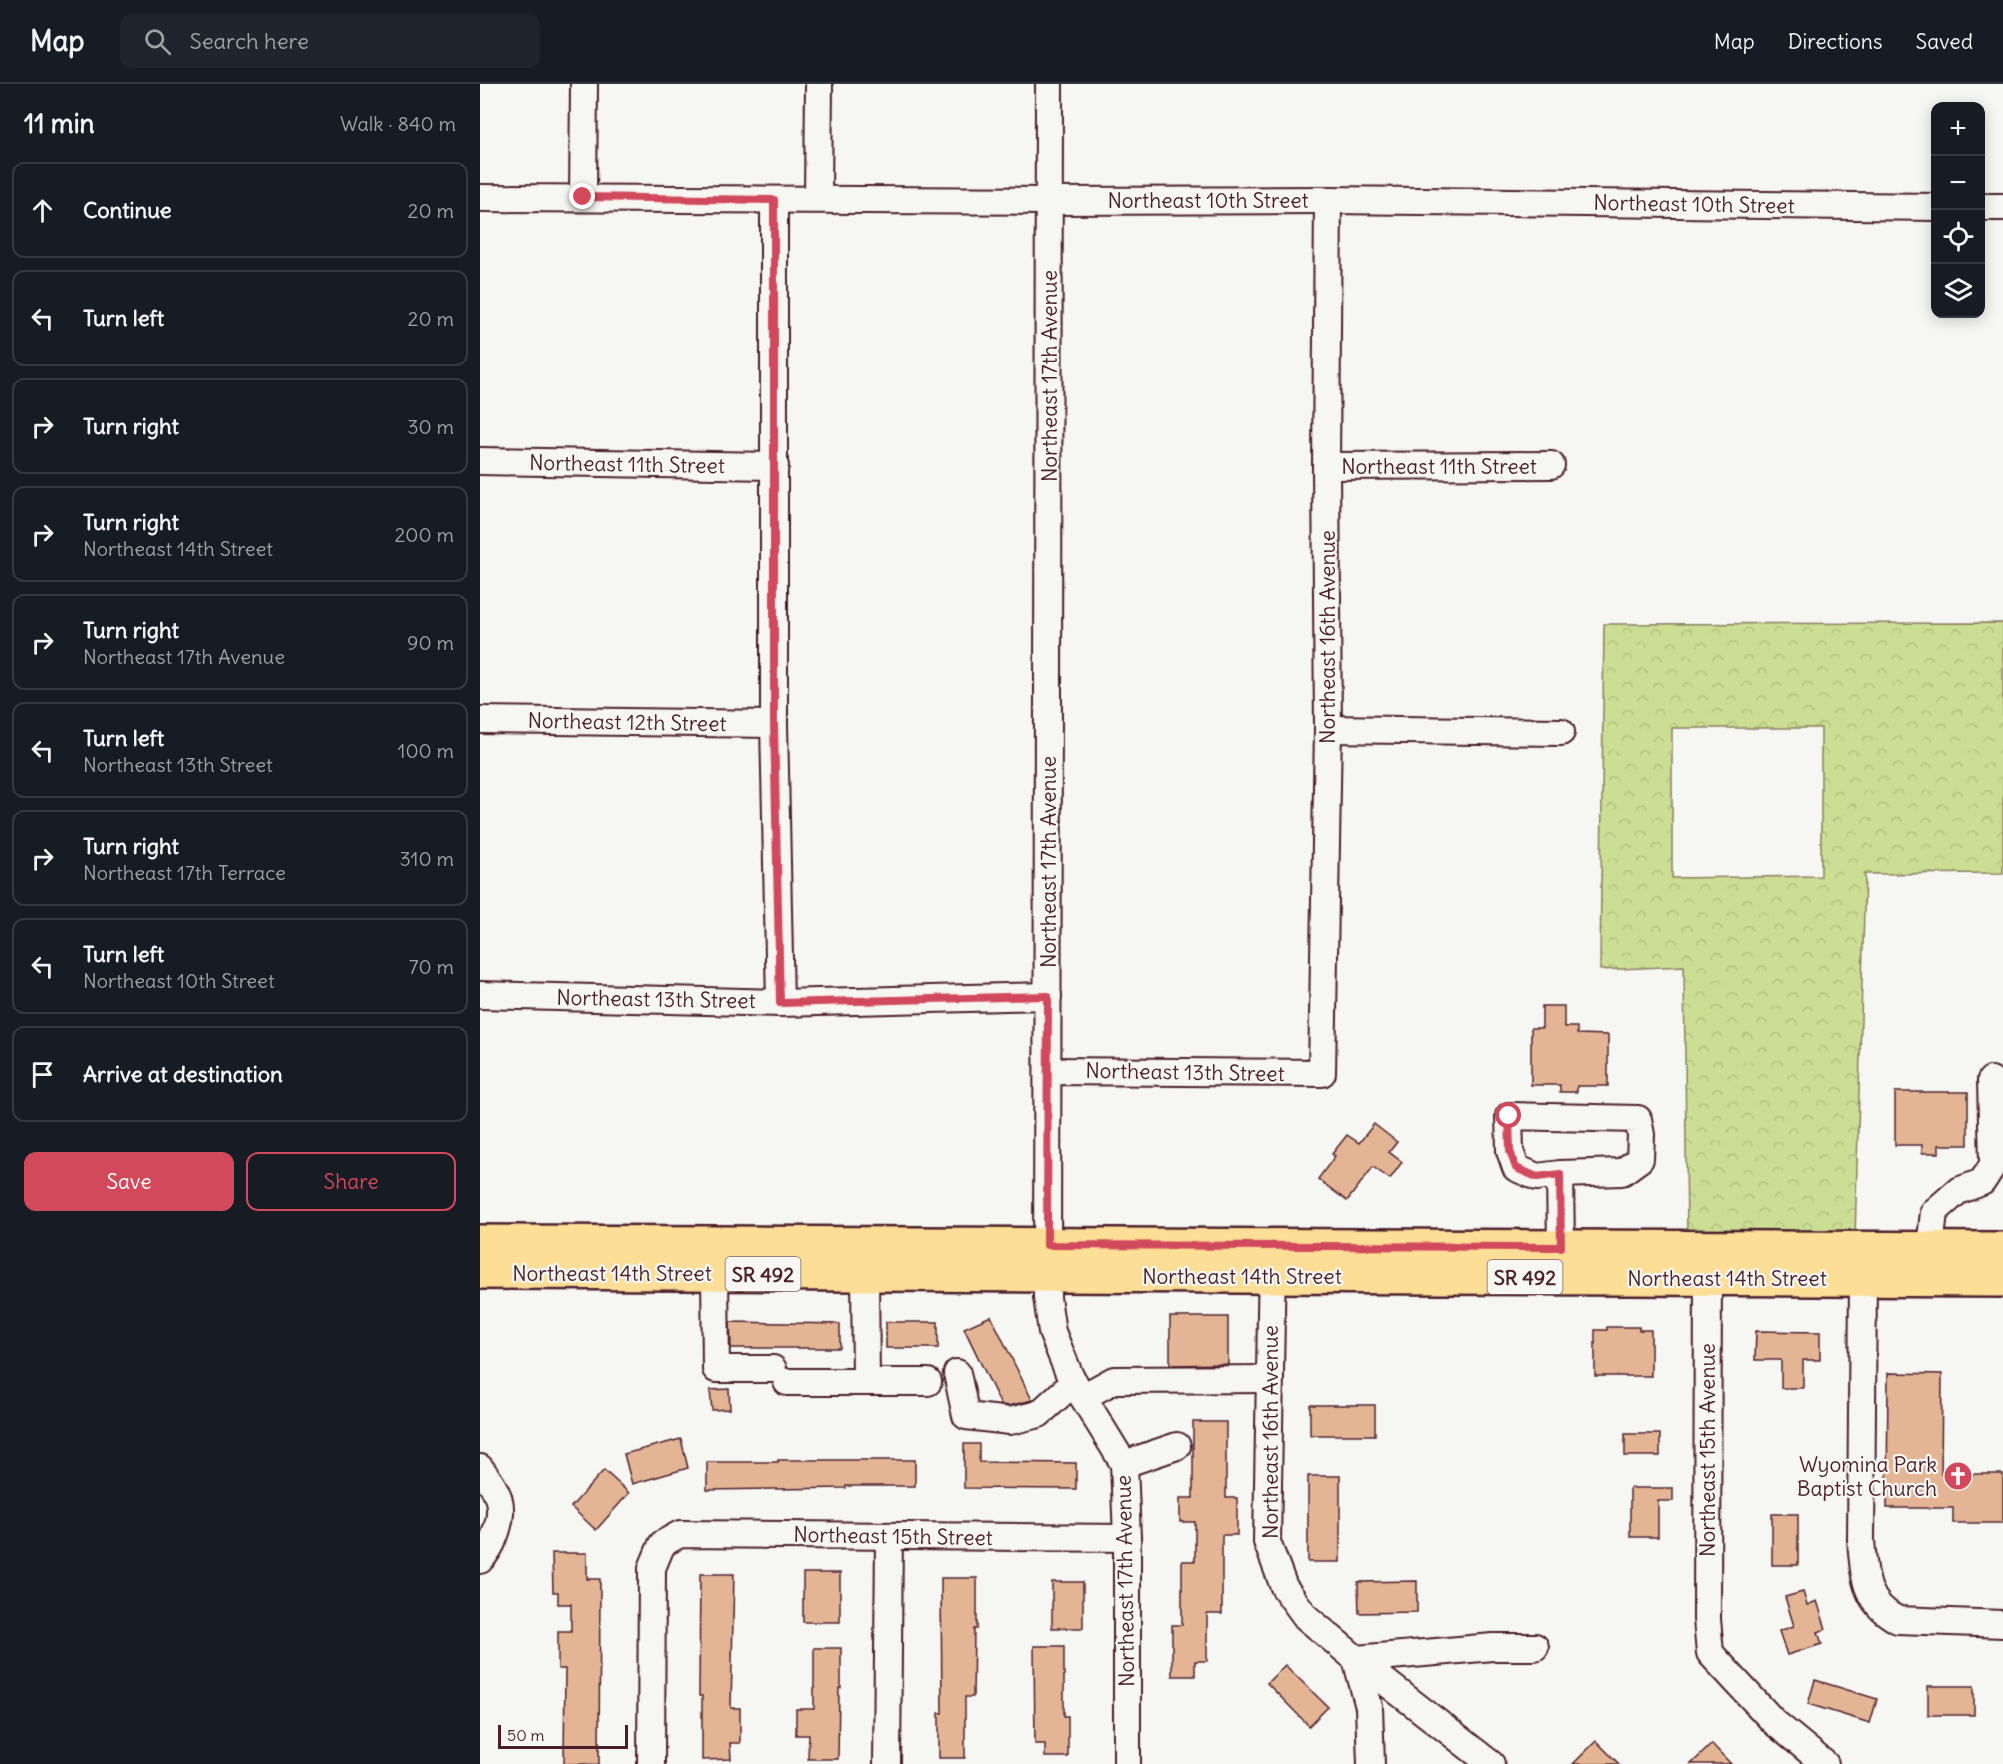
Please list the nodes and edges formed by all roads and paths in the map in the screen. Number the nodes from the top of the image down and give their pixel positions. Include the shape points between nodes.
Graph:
1 (584, 84) edge
2 (819, 84) edge
3 (1049, 84) edge
4 (583, 197) junction
5 (480, 198) edge
6 (818, 199) junction
7 (774, 200) junction
8 (1328, 200) junction
9 (1049, 201) junction
10 (1931, 207) edge
11 (1985, 207) edge
12 (2003, 207) edge
13 (480, 461) edge
14 (1551, 465) dead end
15 (775, 466) junction
16 (1326, 466) junction
17 (480, 720) edge
18 (774, 724) junction
19 (1328, 729) junction
20 (1561, 732) dead end
21 (480, 995) edge
22 (1048, 996) junction
23 (780, 1003) junction
24 (1049, 1071) junction
25 (1322, 1073) joint
26 (1991, 1080) dead end
27 (1560, 1174) junction
28 (480, 1242) edge
29 (1561, 1247) junction
30 (1930, 1248) junction
31 (2003, 1249) edge
32 (1047, 1260) junction
33 (1272, 1261) junction
34 (1708, 1263) junction
35 (480, 1272) edge
36 (715, 1274) junction
37 (864, 1274) junction
38 (1863, 1279) junction
39 (2003, 1280) edge
40 (957, 1373) dead end
41 (1270, 1379) junction
42 (866, 1382) junction
43 (928, 1382) dead end
44 (1078, 1390) junction
45 (1177, 1446) dead end
46 (1124, 1464) junction
47 (480, 1468) edge
48 (889, 1536) junction
49 (1127, 1538) junction
50 (480, 1560) edge
51 (2003, 1624) edge
52 (1535, 1647) dead end
53 (1356, 1659) junction
54 (651, 1764) edge
55 (887, 1764) edge
56 (1127, 1764) edge
57 (1371, 1764) edge
58 (1491, 1764) edge
59 (1825, 1764) edge

1 - 4 street
2 - 6 street
3 - 9 street, Northeast 17th Avenue
4 - 5 street, Northeast 10th Street
4 - 7 street, Northeast 10th Street
6 - 7 street, Northeast 10th Street
6 - 9 street, Northeast 10th Street
7 - 15 street
8 - 9 street, Northeast 10th Street
8 - 10 street, Northeast 10th Street
8 - 16 street, Northeast 16th Avenue
9 - 22 street, Northeast 17th Avenue
11 - 12 street
13 - 15 street, Northeast 11th Street
14 - 16 street, Northeast 11th Street
15 - 18 street
16 - 19 street, Northeast 16th Avenue
17 - 18 street, Northeast 12th Street
18 - 23 street
19 - 20 street
19 - 25 street, Northeast 16th Avenue
21 - 23 street, Northeast 13th Street
22 - 23 street, Northeast 13th Street
22 - 24 street, Northeast 17th Avenue
24 - 25 street, Northeast 13th Street
24 - 32 street, Northeast 17th Avenue
26 - 30 street via 1993,1165 1982,1182 1958,1191 1934,1212
27 - 27 street via 1537,1177 1516,1168 1510,1151 1509,1116 1638,1119 1640,1159 1622,1172
27 - 29 street
28 - 32 main road, Northeast 14th Street / SR 492
29 - 33 main road, Northeast 14th Street / SR 492
29 - 34 main road, Northeast 14th Street / SR 492
30 - 31 main road, Northeast 14th Street / SR 492
30 - 34 main road, Northeast 14th Street / SR 492
32 - 33 main road, Northeast 14th Street / SR 492
32 - 37 main road, Northeast 14th Street / SR 492
32 - 44 street, Northeast 17th Avenue via 1052,1332
33 - 34 main road, Northeast 14th Street / SR 492
33 - 41 street, Northeast 16th Avenue
34 - 38 main road, Northeast 14th Street / SR 492
34 - 59 street, Northeast 15th Avenue via 1710,1653 1774,1722
35 - 36 main road, Northeast 14th Street / SR 492
36 - 37 main road, Northeast 14th Street / SR 492
36 - 42 street via 716,1369
37 - 42 street
38 - 39 main road, Northeast 14th Street / SR 492
38 - 51 street via 1862,1540 1867,1587 1887,1615 1898,1620
40 - 44 street via 966,1416 1010,1421 1039,1414
41 - 44 street via 1114,1380
41 - 53 street, Northeast 16th Avenue via 1267,1542 1284,1587 1306,1617
42 - 43 street
44 - 46 street, Northeast 17th Avenue
45 - 46 street
46 - 49 street, Northeast 17th Avenue
47 - 50 street via 494,1486 501,1504 501,1520
48 - 49 street, Northeast 15th Street
48 - 54 street, Northeast 15th Street via 680,1534 662,1544 652,1568
48 - 55 street
49 - 56 street, Northeast 17th Avenue
52 - 53 street
53 - 57 street via 1369,1707
53 - 58 street, Northeast 16th Avenue

